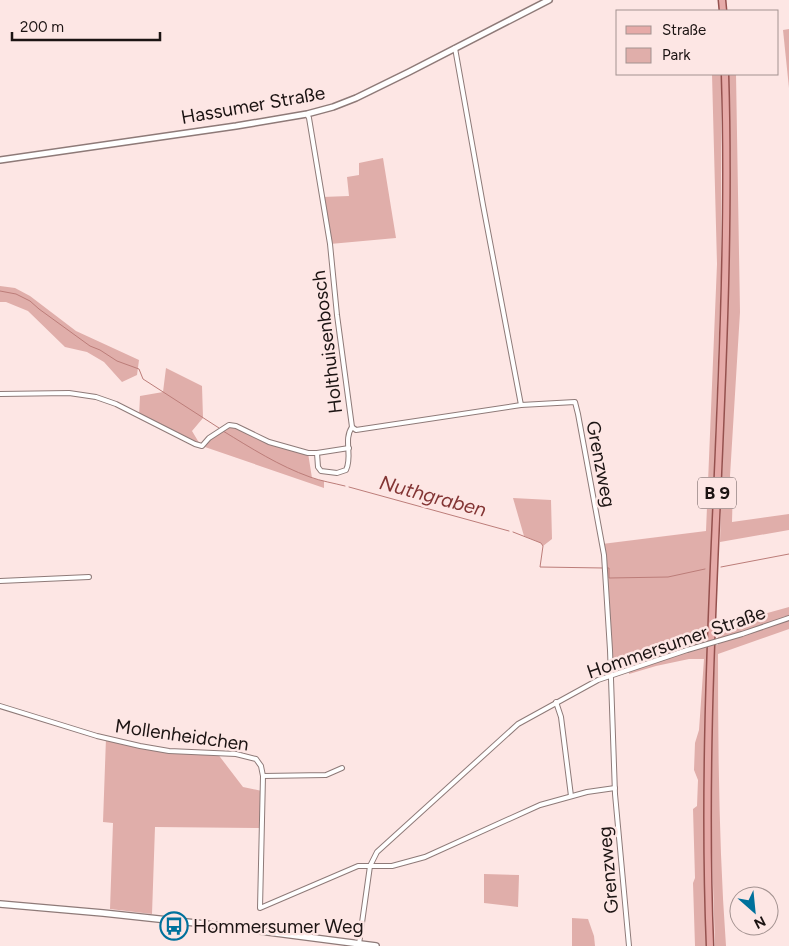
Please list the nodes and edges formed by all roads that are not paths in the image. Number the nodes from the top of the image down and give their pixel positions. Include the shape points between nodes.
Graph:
1 (549, 0) edge
2 (455, 48) junction
3 (725, 75) edge
4 (307, 114) junction
5 (0, 160) edge
6 (0, 394) edge
7 (521, 405) junction
8 (352, 427) junction
9 (349, 448) junction
10 (317, 454) junction
11 (89, 577) dead end
12 (0, 581) edge
13 (789, 618) edge
14 (610, 675) junction
15 (556, 702) junction
16 (0, 706) edge
17 (342, 768) dead end
18 (262, 776) junction
19 (615, 788) junction
20 (571, 796) junction
21 (370, 866) junction
22 (0, 904) edge
23 (342, 944) edge
24 (359, 945) edge
25 (376, 946) edge
26 (629, 946) edge
27 (710, 946) edge

1 - 2 street, Hassumer Straße
2 - 4 street, Hassumer Straße via 356,98
2 - 7 street
3 - 27 main road, B 9 via 727,240 708,746
4 - 5 street, Hassumer Straße
4 - 8 street, Holthuisenbosch via 330,244
6 - 10 street via 96,397 202,446 228,425 269,442
7 - 8 street, Holthuisenbosch via 356,430
7 - 14 street, Grenzweg via 575,402 604,555
8 - 9 street via 348,434
9 - 10 street
9 - 10 street via 348,468 341,473 321,472
11 - 12 street
13 - 14 street, Hommersumer Straße, bridge
14 - 15 street, Hommersumer Straße
14 - 19 street, Grenzweg
15 - 20 street
15 - 21 street, Hommersumer Straße via 518,724 377,852
16 - 18 street, Mollenheidchen via 140,746 169,751 236,754 256,759
17 - 18 street, Mollenheidchen via 326,775
18 - 21 street, Mollenheidchen via 260,908 358,866
19 - 20 street
19 - 26 street, Grenzweg
20 - 21 street via 518,814 425,858 392,866
21 - 24 street, Hommersumer Straße
22 - 23 main road via 182,922
23 - 24 main road
24 - 25 main road

